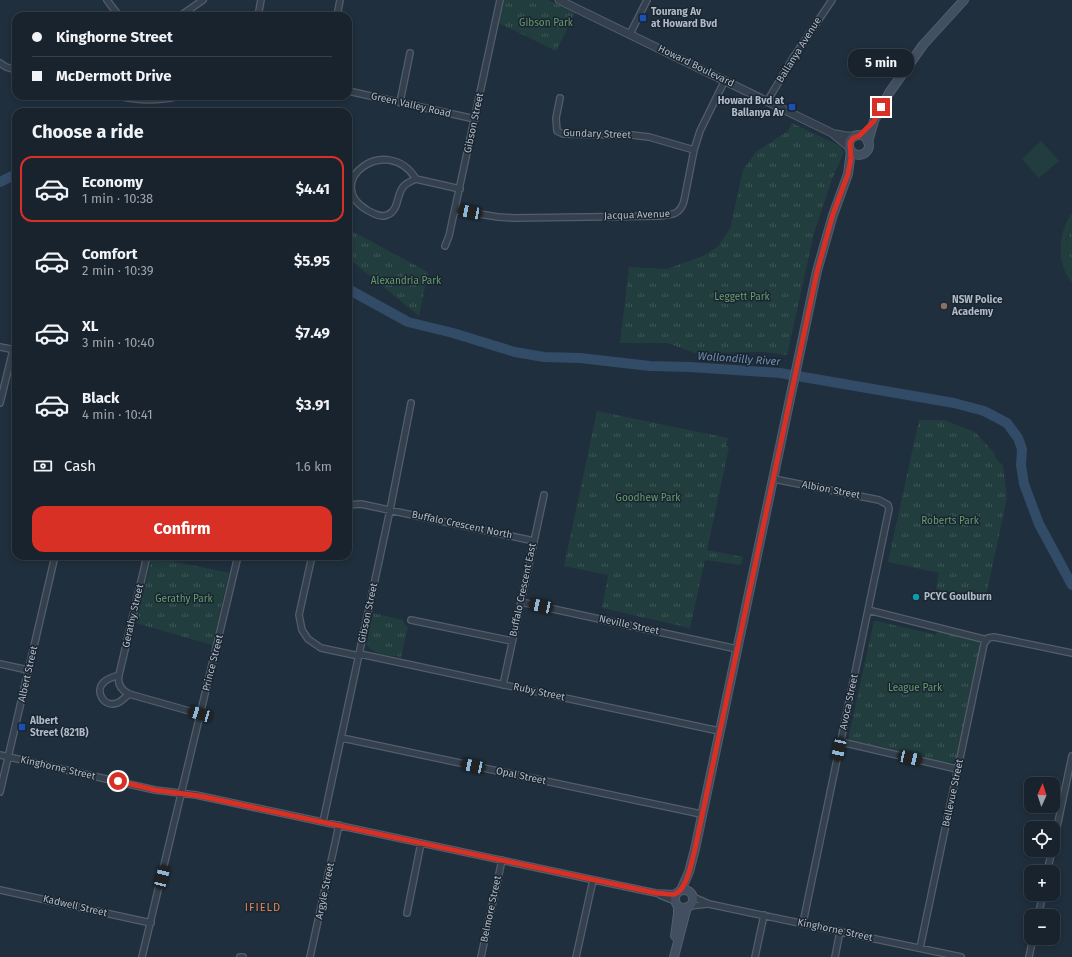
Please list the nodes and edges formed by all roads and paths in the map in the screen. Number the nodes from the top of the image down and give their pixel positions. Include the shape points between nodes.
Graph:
1 (106, 0) edge
2 (203, 0) edge
3 (261, 0) edge
4 (340, 0) edge
5 (500, 0) edge
6 (647, 0) edge
7 (832, 0) edge
8 (964, 0) edge
9 (564, 1) edge
10 (116, 12) edge
11 (186, 12) edge
12 (259, 12) edge
13 (338, 12) edge
14 (630, 34) junction
15 (410, 53) dead end
16 (0, 64) edge
17 (12, 69) edge
18 (724, 80) junction
19 (352, 91) edge
20 (560, 98) dead end
21 (768, 100) junction
22 (400, 102) junction
23 (475, 119) junction
24 (874, 121) junction
25 (832, 133) junction
26 (857, 136) junction
27 (868, 142) junction
28 (850, 149) junction
29 (694, 150) junction
30 (862, 155) junction
31 (848, 174) junction
32 (416, 179) junction
33 (460, 189) junction
34 (455, 210) junction
35 (445, 246) dead end
36 (0, 347) edge
37 (12, 350) edge
38 (12, 358) edge
39 (0, 403) edge
40 (411, 403) dead end
41 (774, 479) junction
42 (544, 495) dead end
43 (352, 505) edge
44 (888, 505) joint
45 (390, 510) junction
46 (534, 540) junction
47 (54, 560) edge
48 (147, 560) edge
49 (237, 560) edge
50 (311, 560) edge
51 (521, 602) junction
52 (868, 610) junction
53 (411, 620) dead end
54 (987, 639) junction
55 (512, 641) junction
56 (737, 649) junction
57 (1072, 653) edge
58 (359, 655) junction
59 (0, 664) edge
60 (28, 670) junction
61 (119, 675) junction
62 (503, 684) junction
63 (129, 694) junction
64 (200, 714) junction
65 (719, 731) junction
66 (342, 738) junction
67 (841, 742) junction
68 (0, 755) edge
69 (1072, 756) edge
70 (8, 757) junction
71 (958, 769) junction
72 (1070, 773) edge
73 (0, 792) edge
74 (182, 793) junction
75 (701, 814) junction
76 (1059, 821) edge
77 (323, 822) junction
78 (339, 825) junction
79 (421, 843) junction
80 (502, 860) junction
81 (593, 880) junction
82 (0, 890) edge
83 (682, 897) junction
84 (709, 904) junction
85 (688, 907) junction
86 (407, 913) dead end
87 (764, 916) junction
88 (151, 923) junction
89 (803, 923) junction
90 (840, 931) junction
91 (676, 945) junction
92 (1032, 945) edge
93 (920, 948) junction
94 (142, 957) edge
95 (240, 957) edge
96 (243, 957) edge
97 (310, 957) edge
98 (481, 957) edge
99 (576, 957) edge
100 (674, 957) edge
101 (755, 957) edge
102 (835, 957) edge
103 (961, 957) edge
104 (1029, 957) edge

1 - 10 street
2 - 11 street
3 - 12 street
4 - 13 street
5 - 23 street, Gibson Street
6 - 14 street
7 - 21 street, Ballanya Avenue via 796,52
8 - 24 main road via 919,51 889,93
9 - 14 street, Howard Boulevard
14 - 18 street, Howard Boulevard
15 - 22 street
16 - 17 street
18 - 21 street, Howard Boulevard
18 - 29 street, Jacqua Avenue
19 - 22 street, Green Valley Road
20 - 29 street, Gundary Street via 556,125 557,131 563,134 632,134
21 - 25 street, Howard Boulevard
22 - 23 street, Green Valley Road
23 - 33 street, Gibson Street
24 - 26 main road
24 - 27 main road
25 - 26 street, Howard Boulevard
25 - 28 street, Howard Boulevard
26 - 27 main road via 864,137
26 - 28 main road via 851,140
27 - 30 main road via 869,148
28 - 30 main road via 857,155
28 - 31 main road
29 - 34 street, Jacqua Avenue via 682,208 670,215 498,218
30 - 31 main road
31 - 41 main road via 833,214 817,272
32 - 32 street via 407,167 400,163 377,160 358,171 352,182 352,192 356,202 361,206 377,215 386,216 394,210 403,186
32 - 33 street
33 - 34 street, Gibson Street
34 - 35 street, Gibson Street
36 - 37 street
38 - 39 street
40 - 45 street, Gibson Street
41 - 44 street, Albion Street via 879,500
41 - 56 main road
42 - 46 street, Buffalo Crescent East
43 - 45 street, Buffalo Crescent North
44 - 52 street, Avoca Street via 889,515
45 - 46 street, Buffalo Crescent North
45 - 58 street, Gibson Street
46 - 51 street, Buffalo Crescent East
47 - 60 street, Albert Street
48 - 61 street, Gerathy Street
49 - 64 street, Prince Street
50 - 58 street, Ruby Street via 299,615 302,630 308,639 321,648
51 - 55 street, Buffalo Crescent East
51 - 56 street, Neville Street
52 - 54 street
52 - 67 street, Avoca Street
53 - 55 street
54 - 57 street via 994,636
54 - 71 street, Bellevue Street via 982,650
55 - 62 street, Buffalo Crescent East
56 - 65 main road
58 - 62 street, Ruby Street
58 - 66 street, Gibson Street
59 - 60 street
60 - 70 street, Albert Street
61 - 63 street via 122,690
61 - 63 street via 102,684 101,697 105,702 112,704 118,703
62 - 65 street, Ruby Street
63 - 64 street
64 - 74 street, Prince Street
65 - 75 main road
66 - 75 street, Opal Street
66 - 77 street, Gibson Street
67 - 71 street
67 - 89 street, Avoca Street
68 - 70 street, Kinghorne Street
69 - 72 street
70 - 73 street, Albert Street
70 - 74 street, Kinghorne Street via 155,790
71 - 93 street, Bellevue Street
72 - 76 street
74 - 77 street, Kinghorne Street
74 - 88 street, Prince Street
75 - 83 main road
77 - 78 street, Kinghorne Street
78 - 79 street, Kinghorne Street
78 - 97 street, Argyle Street
79 - 80 street, Kinghorne Street
79 - 86 street
80 - 81 street, Kinghorne Street
80 - 98 street, Belmore Street
81 - 83 street, Kinghorne Street
81 - 99 street
82 - 88 street, Kadwell Street
83 - 84 street, Kinghorne Street
83 - 85 main road via 682,908
83 - 85 main road via 692,903
83 - 91 main road
84 - 85 street, Kinghorne Street
84 - 87 street, Kinghorne Street
85 - 91 main road
87 - 89 street, Kinghorne Street
87 - 101 street
88 - 94 street, Prince Street
89 - 90 street, Kinghorne Street
90 - 93 street, Kinghorne Street
90 - 102 street
91 - 100 main road
92 - 104 street
93 - 103 street, Kinghorne Street
95 - 96 street

